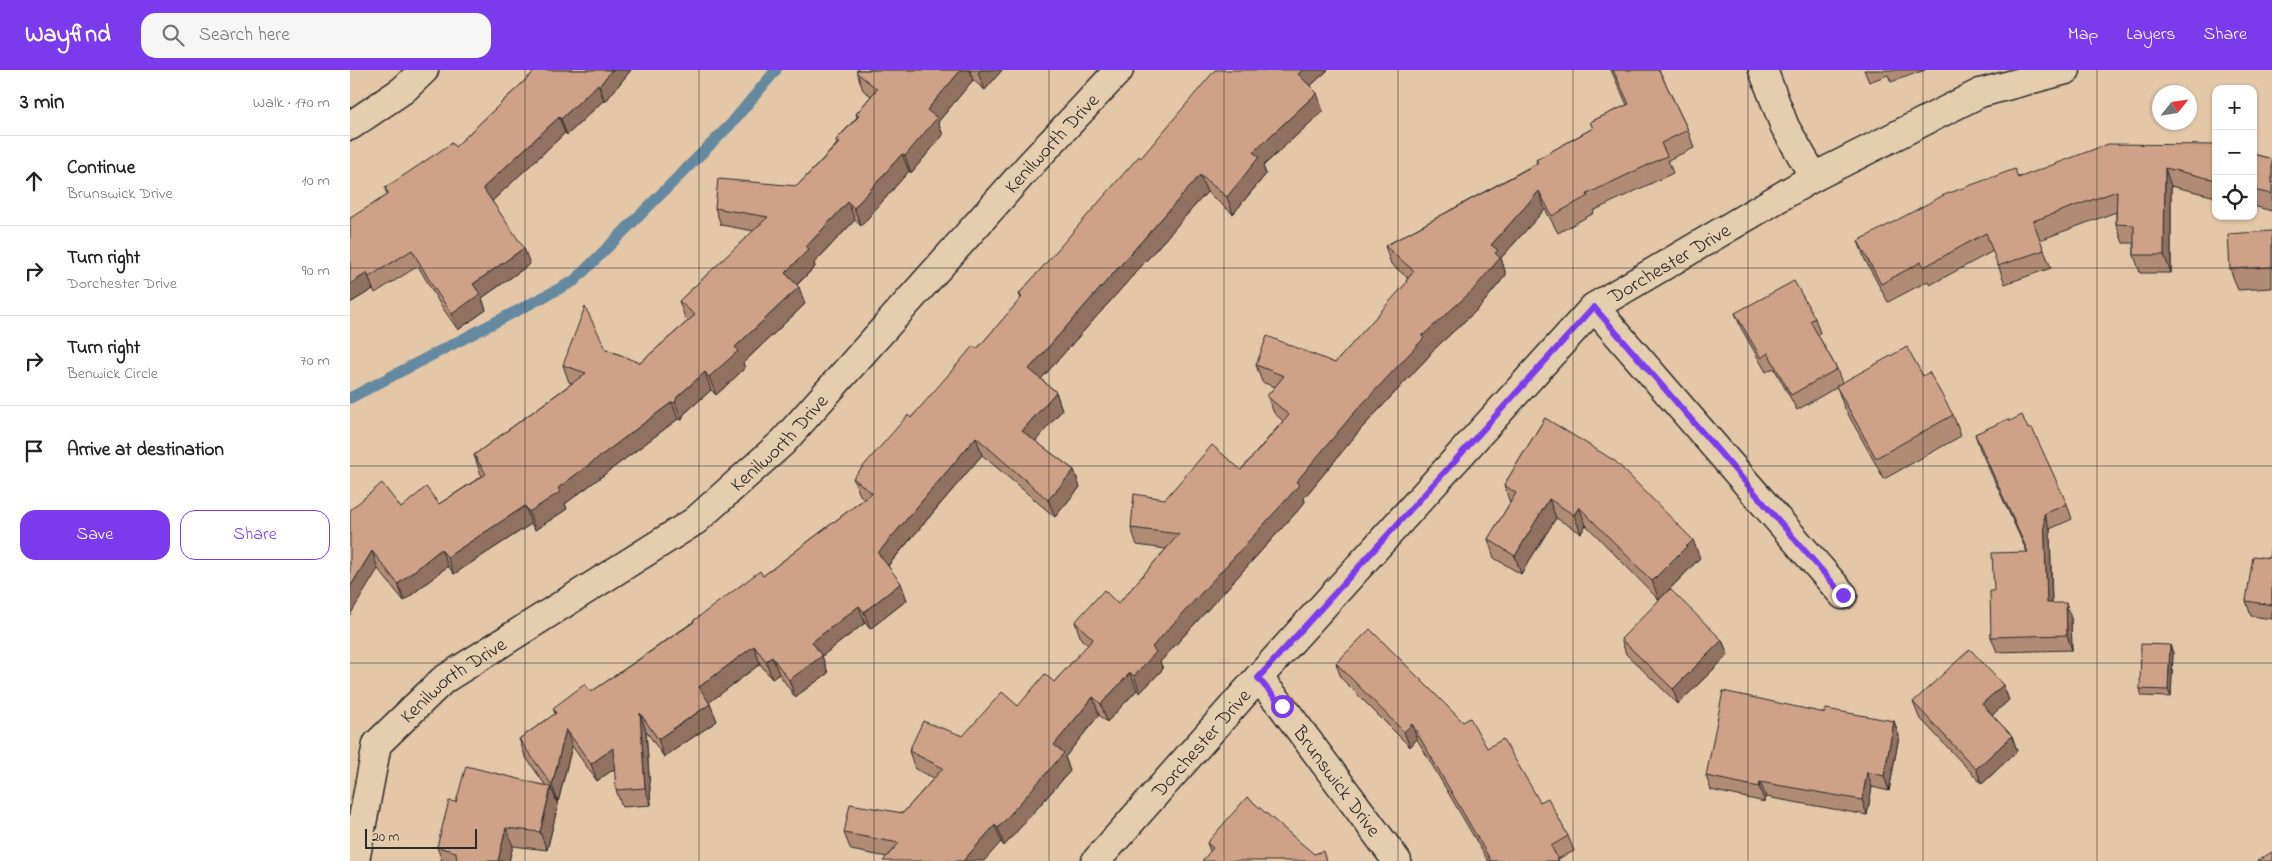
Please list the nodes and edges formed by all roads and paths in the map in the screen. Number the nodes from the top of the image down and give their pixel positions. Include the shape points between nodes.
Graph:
1 (424, 70) edge
2 (1119, 70) edge
3 (1763, 70) edge
4 (2066, 70) edge
5 (350, 126) edge
6 (1814, 177) junction
7 (1594, 307) junction
8 (1843, 595) dead end
9 (1258, 678) junction
10 (355, 861) edge
11 (1096, 861) edge
12 (1397, 861) edge

1 - 5 street via 403,90
2 - 10 street, Kenilworth Drive via 776,449 695,521 443,680 377,744
3 - 6 street via 1785,127
4 - 6 street, Dorchester Drive via 1980,93
6 - 7 street, Dorchester Drive
7 - 8 street
7 - 9 street, Dorchester Drive
9 - 11 street, Dorchester Drive
9 - 12 street, Brunswick Drive

